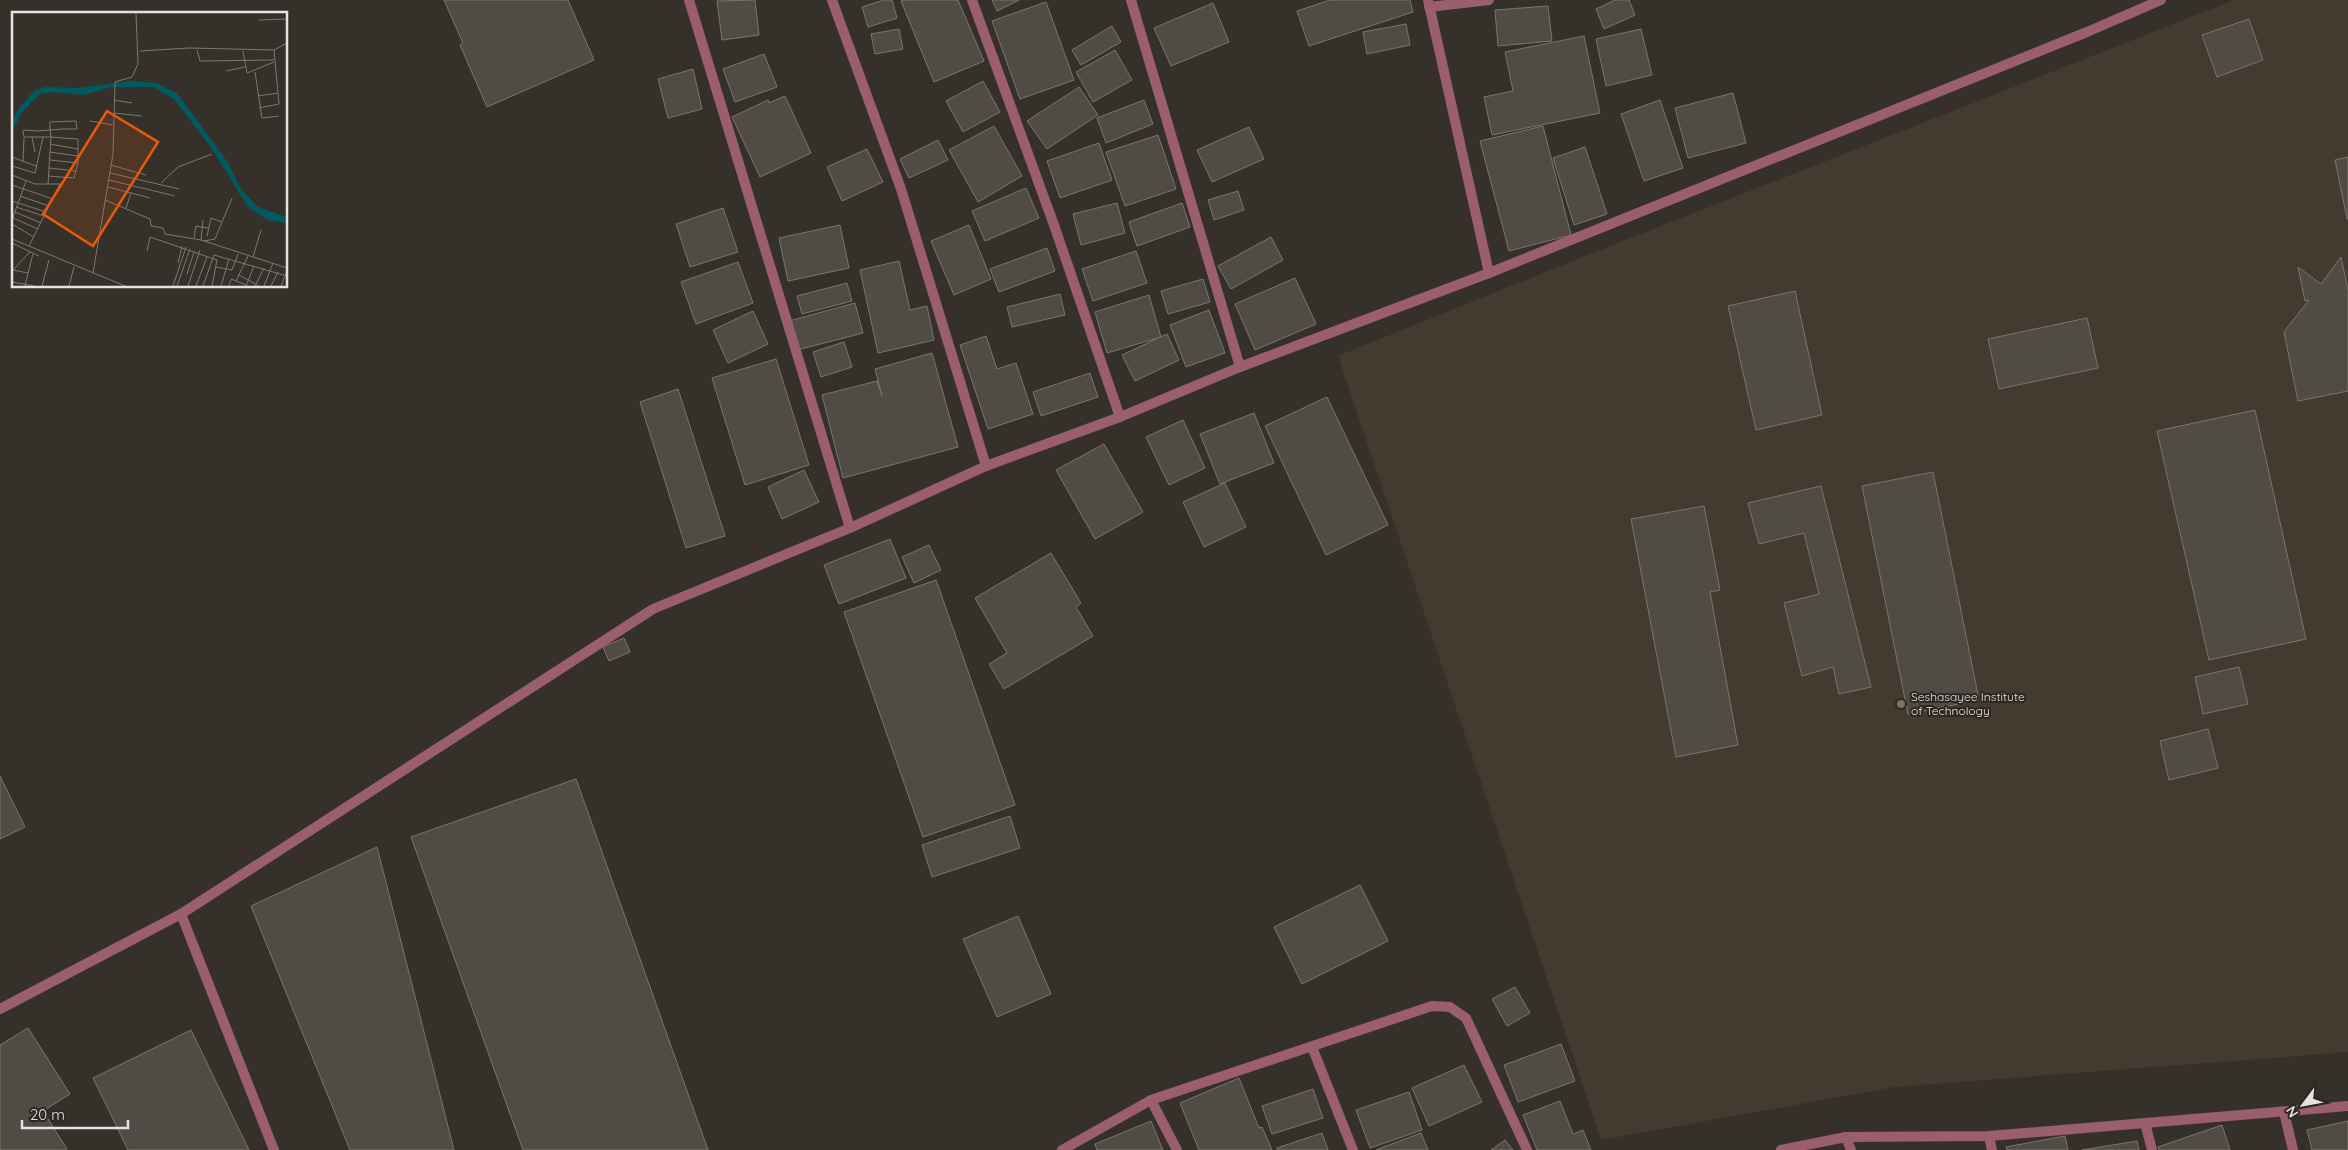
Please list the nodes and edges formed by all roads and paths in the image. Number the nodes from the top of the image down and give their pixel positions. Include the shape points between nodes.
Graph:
1 (689, 0) edge
2 (832, 0) edge
3 (972, 0) edge
4 (1131, 0) edge
5 (1488, 0) edge
6 (2161, 0) edge
7 (1428, 4) edge
8 (1489, 273) junction
9 (1240, 366) junction
10 (1120, 417) junction
11 (986, 466) junction
12 (850, 528) junction
13 (181, 914) junction
14 (0, 1009) edge
15 (1312, 1047) junction
16 (1151, 1100) junction
17 (2348, 1106) edge
18 (2284, 1112) junction
19 (2145, 1124) junction
20 (1989, 1136) junction
21 (1846, 1137) junction
22 (274, 1150) edge
23 (1062, 1150) edge
24 (1177, 1150) edge
25 (1354, 1150) edge
26 (1527, 1150) edge
27 (1781, 1150) edge
28 (1851, 1150) edge
29 (1992, 1150) edge
30 (2152, 1150) edge
31 (2293, 1150) edge

1 - 12 street
2 - 11 street via 901,189
3 - 10 street
4 - 9 street
5 - 7 street
6 - 8 street
7 - 8 street
8 - 9 street
9 - 10 street
10 - 11 street
11 - 12 street
12 - 13 street via 653,608
13 - 14 street
13 - 22 street
15 - 16 street
15 - 25 street
15 - 26 street via 1432,1006 1450,1007 1466,1018
16 - 23 street
16 - 24 street
17 - 18 street
18 - 19 street
18 - 31 street
19 - 20 street
19 - 30 street
20 - 21 street
20 - 29 street
21 - 27 street
21 - 28 street

